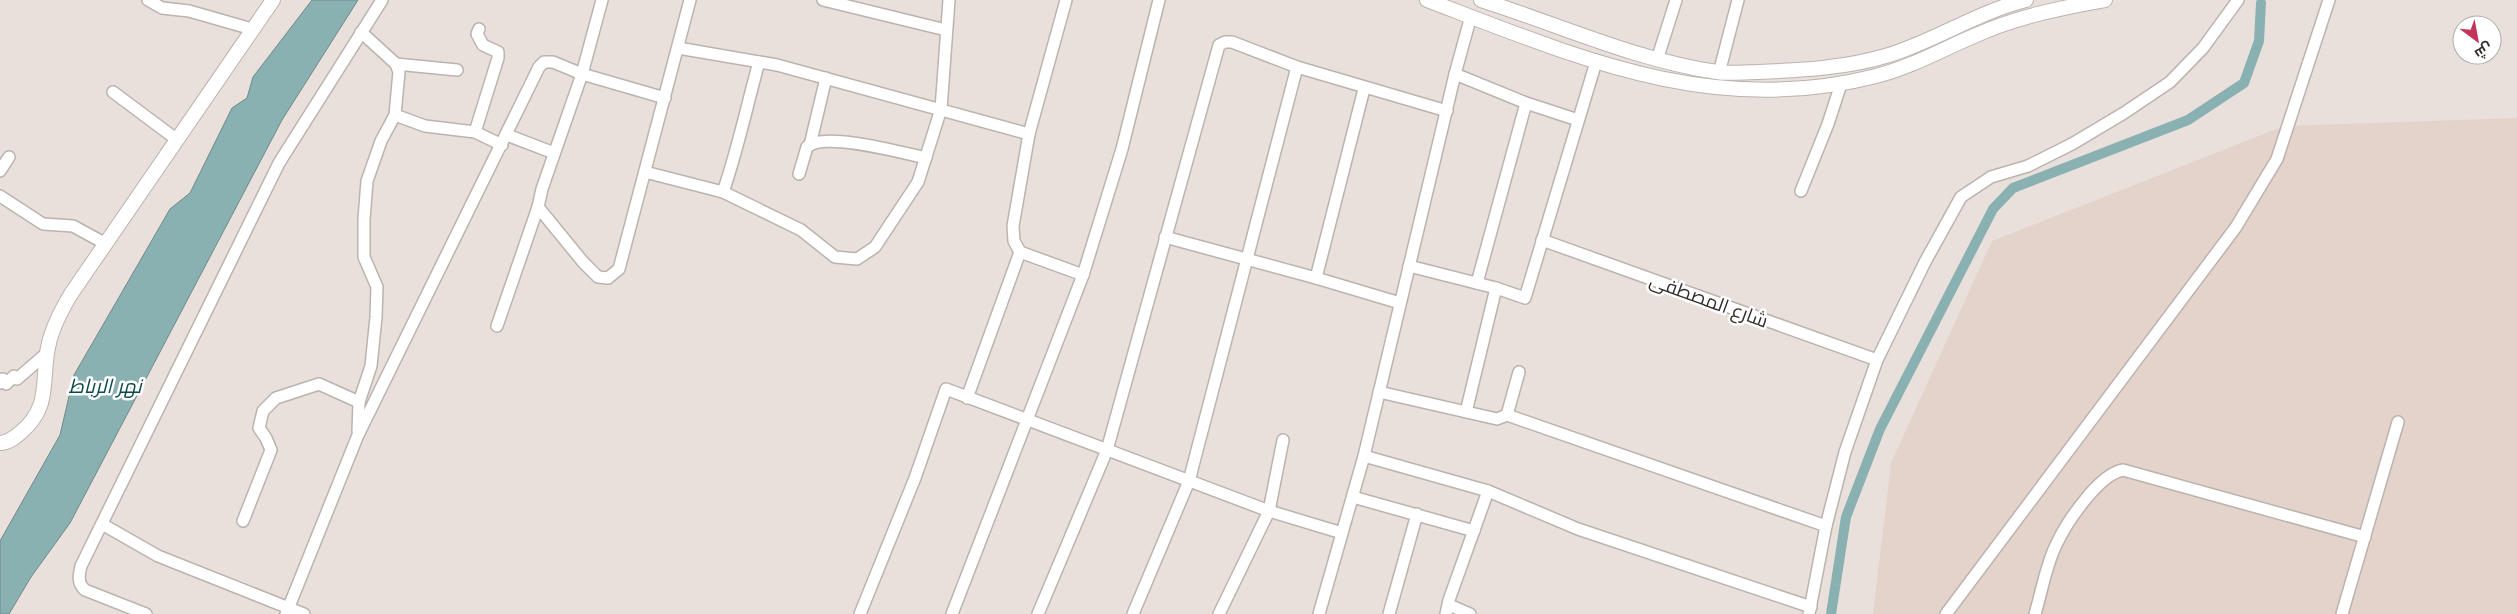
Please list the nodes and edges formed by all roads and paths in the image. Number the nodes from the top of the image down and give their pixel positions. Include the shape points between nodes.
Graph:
1 (148, 0) edge
2 (273, 0) edge
3 (382, 0) edge
4 (602, 0) edge
5 (690, 0) edge
6 (823, 0) edge
7 (948, 0) edge
8 (1066, 0) edge
9 (1159, 0) edge
10 (1427, 0) edge
11 (1477, 0) edge
12 (1676, 0) edge
13 (1738, 0) edge
14 (2026, 0) edge
15 (2105, 0) edge
16 (2238, 0) edge
17 (2329, 0) edge
18 (1489, 1) edge
19 (2003, 3) edge
20 (2059, 4) edge
21 (1471, 16) junction
22 (252, 29) junction
23 (479, 29) dead end
24 (946, 30) junction
25 (361, 32) junction
26 (678, 48) junction
27 (1657, 60) junction
28 (759, 62) junction
29 (1596, 62) junction
30 (396, 64) junction
31 (1297, 67) junction
32 (457, 70) dead end
33 (1773, 71) junction
34 (1718, 73) junction
35 (582, 74) junction
36 (1455, 74) junction
37 (826, 78) junction
38 (1841, 84) junction
39 (1364, 89) junction
40 (1772, 90) junction
41 (113, 92) dead end
42 (665, 98) junction
43 (1526, 103) junction
44 (940, 109) junction
45 (1447, 111) junction
46 (395, 115) junction
47 (1578, 120) junction
48 (474, 132) junction
49 (1029, 134) junction
50 (176, 139) junction
51 (504, 140) junction
52 (810, 145) junction
53 (554, 153) junction
54 (9, 157) dead end
55 (926, 158) junction
56 (0, 171) edge
57 (645, 172) junction
58 (799, 174) dead end
59 (1800, 191) dead end
60 (723, 192) junction
61 (0, 196) edge
62 (538, 207) junction
63 (1165, 237) junction
64 (1542, 240) junction
65 (106, 244) junction
66 (1020, 252) junction
67 (1248, 260) junction
68 (1410, 266) junction
69 (1083, 274) junction
70 (1316, 278) junction
71 (1476, 283) junction
72 (1496, 288) junction
73 (1400, 304) junction
74 (497, 326) dead end
75 (47, 354) junction
76 (1876, 360) junction
77 (1519, 372) dead end
78 (0, 383) edge
79 (1379, 392) junction
80 (967, 398) junction
81 (359, 402) junction
82 (1466, 412) junction
83 (1507, 414) junction
84 (1028, 420) junction
85 (2398, 422) dead end
86 (358, 435) junction
87 (1283, 440) dead end
88 (0, 443) edge
89 (1107, 450) junction
90 (1364, 456) junction
91 (1189, 481) junction
92 (1488, 491) junction
93 (1353, 497) junction
94 (1270, 511) junction
95 (1417, 514) junction
96 (243, 521) dead end
97 (102, 524) junction
98 (1826, 526) junction
99 (1474, 531) junction
100 (1342, 533) junction
101 (2365, 537) junction
102 (1447, 609) edge
103 (1810, 610) edge
104 (288, 611) edge
105 (146, 614) edge
106 (304, 614) edge
107 (860, 614) edge
108 (952, 614) edge
109 (1038, 614) edge
110 (1133, 614) edge
111 (1220, 614) edge
112 (1318, 614) edge
113 (1389, 614) edge
114 (1470, 614) edge
115 (1946, 614) edge
116 (2036, 614) edge
117 (2342, 614) edge

1 - 22 street via 162,8 190,11
2 - 22 street
3 - 25 street
4 - 35 street
5 - 26 street
6 - 24 street
7 - 24 street
8 - 49 street
9 - 69 street via 1122,149
10 - 21 street
11 - 21 street
12 - 27 street
13 - 34 street
14 - 19 street
15 - 20 street
16 - 76 street via 2203,48 2170,82 2072,144 2028,166 1992,177 1961,197
17 - 115 street via 2277,159 2236,227
18 - 27 street
19 - 33 street via 1926,41 1888,55 1842,66
20 - 38 street via 1912,64
21 - 29 street
21 - 36 street
22 - 50 street
23 - 48 street via 477,34 483,45 498,52 498,58
24 - 44 street
25 - 30 street
25 - 97 street via 279,163
26 - 28 street
26 - 42 street
27 - 34 street
28 - 37 street
28 - 60 street
29 - 40 street via 1686,84 1730,90
29 - 47 street
30 - 32 street
30 - 46 street
31 - 39 street
31 - 63 street via 1232,42 1219,45
31 - 67 street
33 - 34 street
33 - 40 street
35 - 42 street
35 - 51 street via 553,62 544,62
35 - 53 street
36 - 43 street
36 - 45 street
37 - 44 street
37 - 52 street
38 - 40 street
38 - 59 street
39 - 45 street
39 - 70 street
41 - 50 street
42 - 57 street
43 - 47 street
43 - 71 street
44 - 49 street
44 - 55 street
45 - 68 street
46 - 48 street via 424,126
46 - 81 street via 381,141 367,181 364,257 377,287 371,366
47 - 64 street
48 - 51 street
49 - 66 street via 1013,226 1014,241
50 - 65 street
51 - 53 street
51 - 86 street
52 - 55 street via 848,142
52 - 58 street
53 - 62 street
54 - 56 street
55 - 60 street via 918,182 896,218 875,247 857,259 836,258 801,230
57 - 60 street
57 - 62 street via 619,269 608,278 598,277 583,262
61 - 65 street via 43,224 73,226
62 - 74 street
63 - 67 street
63 - 89 street
64 - 72 street via 1525,298
64 - 76 street, شارع المصطفى
65 - 75 street via 61,311
66 - 69 street
66 - 80 street
67 - 70 street
67 - 91 street
68 - 71 street
68 - 73 street
69 - 84 street
70 - 73 street
71 - 72 street
72 - 82 street
73 - 79 street
75 - 78 street via 17,379 14,376 6,384 3,379
75 - 88 street via 39,412 18,435
76 - 98 street via 1845,452
77 - 83 street
79 - 82 street
79 - 90 street
80 - 84 street
80 - 107 street via 946,389 915,478
81 - 86 street
81 - 96 street via 320,384 276,398 262,411 259,428 271,450
82 - 83 street via 1497,419
83 - 98 street
84 - 89 street
84 - 108 street
85 - 101 street
86 - 104 street
87 - 94 street
89 - 91 street
89 - 109 street
90 - 92 street
90 - 93 street
91 - 94 street
91 - 110 street
92 - 99 street
92 - 103 street via 1578,529
93 - 95 street
93 - 100 street
94 - 100 street
94 - 111 street
95 - 99 street
95 - 113 street
97 - 104 street via 158,556
97 - 105 street via 81,566 80,584 98,596
98 - 103 street
99 - 102 street
100 - 112 street
101 - 116 street via 2123,470 2115,471 2096,484 2057,542
101 - 117 street
102 - 114 street
104 - 106 street

